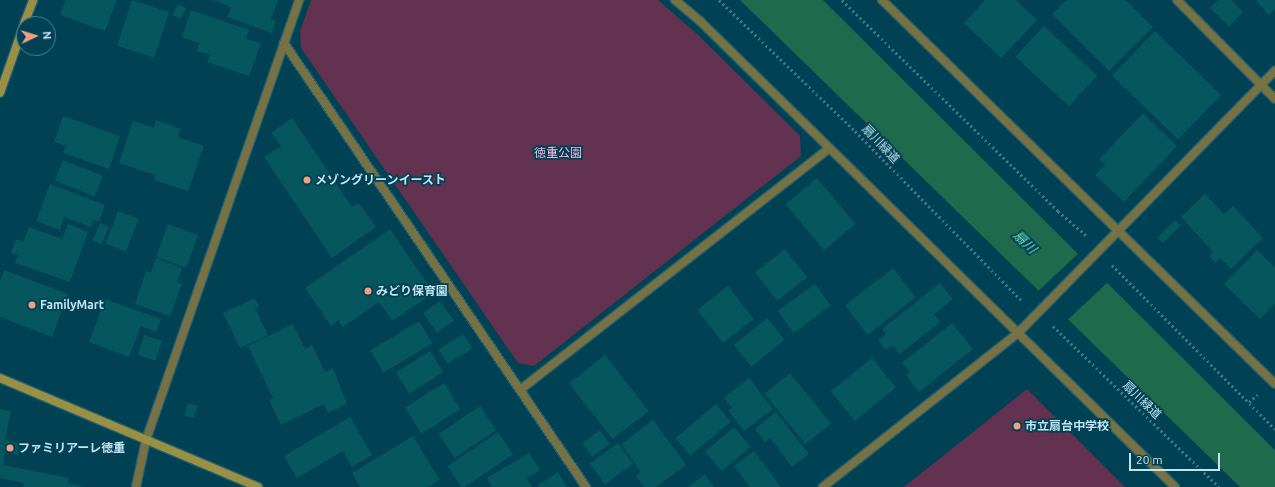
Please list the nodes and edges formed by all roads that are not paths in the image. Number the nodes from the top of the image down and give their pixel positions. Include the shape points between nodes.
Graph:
1 (33, 0) edge
2 (299, 0) edge
3 (675, 0) edge
4 (882, 0) edge
5 (1177, 0) edge
6 (27, 16) edge
7 (284, 43) junction
8 (16, 47) edge
9 (1275, 71) edge
10 (1261, 85) junction
11 (0, 93) edge
12 (1275, 99) edge
13 (830, 149) junction
14 (1118, 232) junction
15 (1018, 334) junction
16 (0, 378) edge
17 (1275, 384) edge
18 (520, 390) junction
19 (146, 440) junction
20 (136, 487) edge
21 (258, 487) edge
22 (586, 487) edge
23 (823, 487) edge
24 (1175, 487) edge

1 - 6 street
2 - 7 street
3 - 13 street via 700,21
4 - 14 street via 1098,209
5 - 10 street
7 - 18 street
7 - 19 street
8 - 11 street
9 - 10 street
10 - 12 street
10 - 14 street
13 - 15 street
13 - 18 street
14 - 15 street
14 - 17 street
15 - 23 street
15 - 24 street
16 - 19 street
18 - 22 street
19 - 20 street
19 - 21 street

